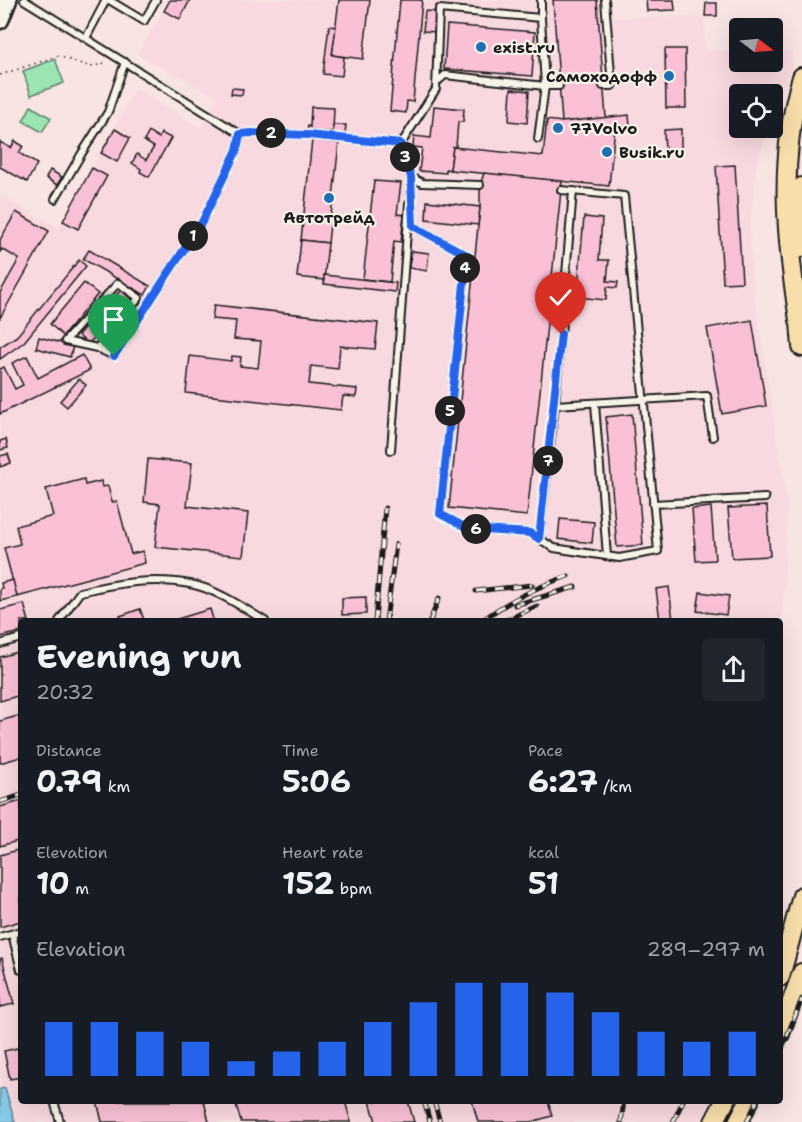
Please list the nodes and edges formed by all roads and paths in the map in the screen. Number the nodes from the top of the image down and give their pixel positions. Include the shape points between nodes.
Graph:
1 (8, 0) edge
2 (24, 0) edge
3 (108, 0) edge
4 (156, 0) edge
5 (439, 0) edge
6 (541, 0) edge
7 (605, 0) edge
8 (439, 9) junction
9 (541, 18) junction
10 (0, 20) edge
11 (86, 38) junction
12 (113, 61) dead end
13 (125, 62) junction
14 (0, 75) edge
15 (802, 77) edge
16 (436, 82) junction
17 (545, 86) junction
18 (559, 86) dead end
19 (603, 86) dead end
20 (401, 128) dead end
21 (408, 132) junction
22 (240, 134) junction
23 (538, 139) dead end
24 (401, 144) junction
25 (411, 177) junction
26 (480, 184) dead end
27 (802, 187) edge
28 (561, 190) dead end
29 (573, 191) junction
30 (55, 199) dead end
31 (799, 320) junction
32 (802, 347) edge
33 (97, 348) junction
34 (643, 401) junction
35 (595, 404) junction
36 (555, 405) junction
37 (713, 437) dead end
38 (391, 450) dead end
39 (765, 498) dead end
40 (653, 504) junction
41 (539, 539) junction
42 (607, 556) junction
43 (61, 618) edge
44 (260, 618) edge
45 (18, 639) edge
46 (0, 644) edge
47 (802, 896) edge
48 (18, 932) edge
49 (12, 934) junction
50 (0, 937) edge
51 (18, 958) edge
52 (783, 966) edge
53 (802, 973) edge
54 (783, 1026) edge
55 (55, 1104) edge
56 (723, 1104) edge
57 (747, 1104) edge
58 (60, 1122) edge
59 (714, 1122) edge
60 (738, 1122) edge

1 - 10 street
2 - 11 lane
3 - 4 lane via 144,21
3 - 11 lane
5 - 8 lane
6 - 9 lane
7 - 19 lane via 612,86
8 - 9 lane
8 - 16 lane
9 - 17 lane
11 - 13 lane
12 - 14 path via 91,67 57,56
13 - 22 lane
13 - 30 lane via 108,112
15 - 31 main road via 789,141 786,194
16 - 17 lane via 445,75
16 - 21 lane via 436,89
17 - 18 lane
17 - 23 lane
20 - 21 lane
21 - 24 lane
22 - 24 lane via 308,135
22 - 33 lane via 237,150 202,222 114,356
24 - 25 lane
25 - 26 lane via 422,183
25 - 38 lane
25 - 41 lane via 413,226 467,255 440,514 469,529 530,533
27 - 31 main road
28 - 29 lane
29 - 34 lane via 624,196
29 - 36 lane
31 - 32 main road
33 - 33 lane via 65,341 118,283 139,298
34 - 35 lane
34 - 37 lane via 707,396
34 - 40 lane
35 - 36 lane
35 - 42 lane
36 - 41 lane
39 - 40 lane
40 - 42 lane via 658,551 620,558
41 - 42 lane via 554,548
43 - 44 lane via 80,592 120,582 154,581 192,584
45 - 46 lane
47 - 52 main road
48 - 49 lane
49 - 50 lane
49 - 51 lane
53 - 54 main road
55 - 58 lane
56 - 59 main road
57 - 60 main road

